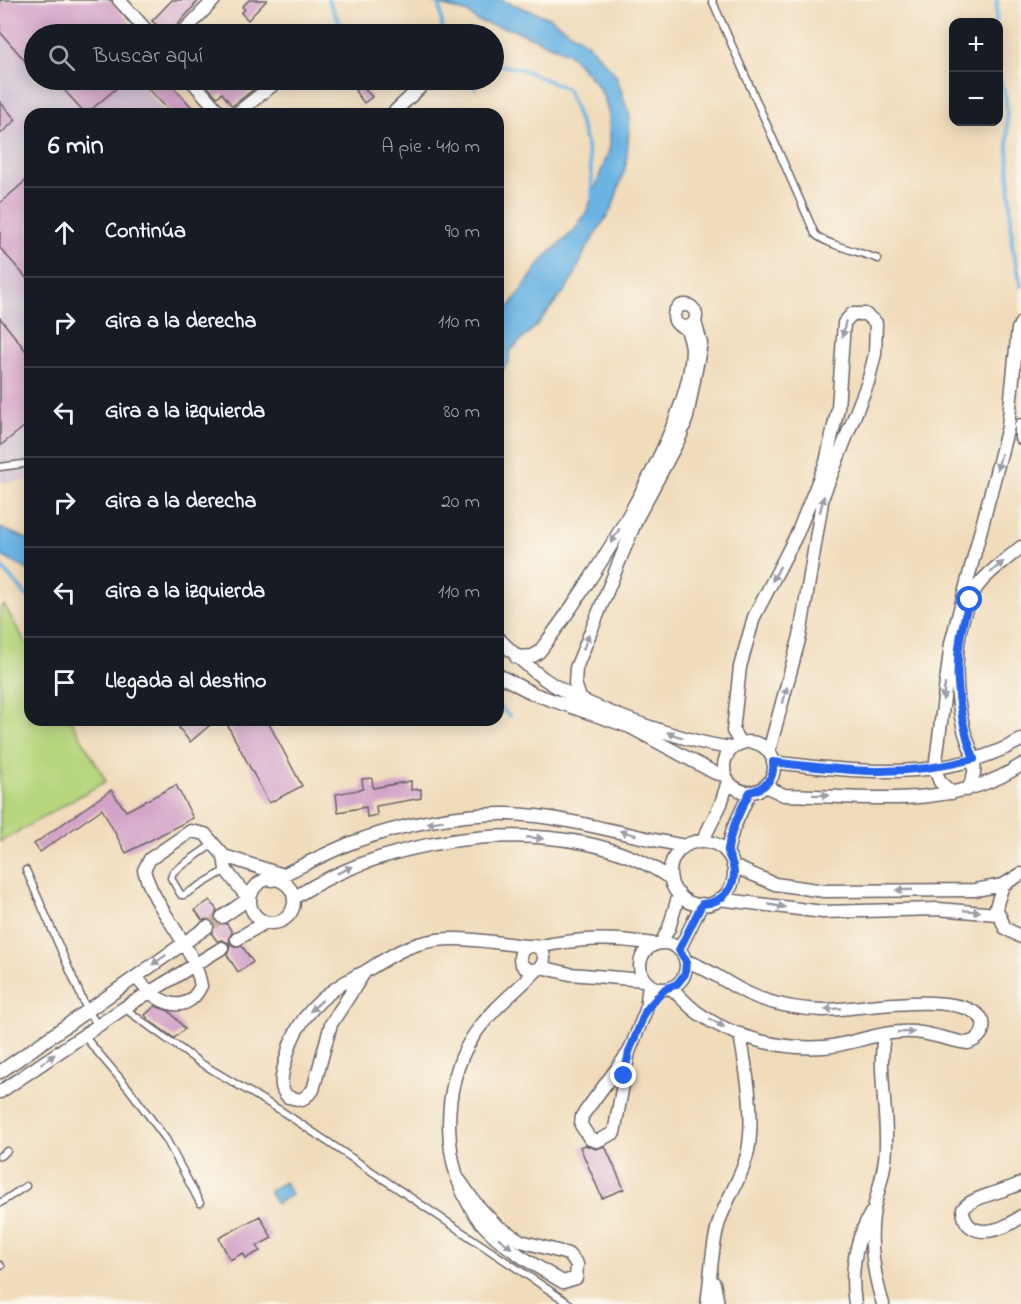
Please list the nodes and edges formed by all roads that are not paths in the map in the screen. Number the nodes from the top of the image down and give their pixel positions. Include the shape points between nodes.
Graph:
1 (119, 0) edge
2 (214, 0) edge
3 (712, 0) edge
4 (141, 24) edge
5 (191, 24) edge
6 (199, 90) edge
7 (266, 90) edge
8 (417, 90) edge
9 (216, 108) edge
10 (244, 108) edge
11 (398, 108) edge
12 (878, 259) dead end
13 (1021, 323) edge
14 (1021, 425) edge
15 (1021, 438) edge
16 (24, 464) edge
17 (0, 467) edge
18 (1021, 547) edge
19 (504, 644) edge
20 (516, 657) junction
21 (504, 678) edge
22 (580, 698) junction
23 (1021, 740) edge
24 (736, 746) junction
25 (771, 757) junction
26 (974, 759) junction
27 (1021, 765) edge
28 (935, 769) junction
29 (726, 778) junction
30 (765, 786) junction
31 (967, 790) junction
32 (750, 792) junction
33 (952, 793) junction
34 (703, 840) junction
35 (213, 844) junction
36 (685, 846) junction
37 (727, 852) junction
38 (224, 856) junction
39 (733, 866) junction
40 (26, 870) dead end
41 (226, 870) junction
42 (1021, 874) edge
43 (278, 877) junction
44 (671, 879) junction
45 (1004, 885) junction
46 (680, 894) junction
47 (251, 895) junction
48 (294, 898) junction
49 (720, 899) junction
50 (702, 904) junction
51 (997, 914) junction
52 (222, 917) tunnel mouth
53 (266, 922) junction
54 (207, 927) tunnel mouth
55 (1021, 937) edge
56 (237, 939) dead end
57 (488, 943) junction
58 (182, 944) junction
59 (658, 944) junction
60 (533, 946) junction
61 (222, 948) dead end
62 (682, 955) junction
63 (521, 963) junction
64 (195, 964) junction
65 (539, 968) junction
66 (364, 973) junction
67 (135, 977) junction
68 (647, 982) junction
69 (668, 988) junction
70 (519, 989) junction
71 (148, 993) junction
72 (124, 1008) junction
73 (646, 1010) junction
74 (87, 1011) junction
75 (98, 1025) junction
76 (740, 1034) junction
77 (884, 1034) junction
78 (83, 1036) junction
79 (863, 1040) junction
80 (761, 1041) junction
81 (629, 1052) junction
82 (879, 1059) junction
83 (745, 1063) junction
84 (0, 1072) edge
85 (0, 1092) edge
86 (7, 1151) dead end
87 (0, 1156) edge
88 (460, 1181) junction
89 (1021, 1183) edge
90 (26, 1186) dead end
91 (0, 1203) edge
92 (200, 1203) dead end
93 (875, 1206) junction
94 (1021, 1215) edge
95 (712, 1276) junction
96 (570, 1304) edge
97 (707, 1304) edge
98 (718, 1304) edge
99 (855, 1304) edge
100 (884, 1304) edge

1 - 4 street
2 - 5 street
3 - 12 lane via 815,234 821,240
6 - 9 street
7 - 10 street
8 - 11 street
13 -> 28 street via 1008,427 951,643
14 - 15 street
16 - 17 lane
26 -> 18 street via 963,726 959,691 962,625 977,587
19 - 20 street
20 - 22 street via 544,679
22 -> 20 street via 574,683 576,668 637,518 687,417 701,343 700,331 691,324 692,351 683,399 634,504 559,625 533,656
21 - 29 street via 527,691 630,727
24 -> 22 street via 709,746
23 - 26 street
24 - 25 street via 756,742
25 -> 24 street via 800,636 824,496 872,369 876,323 865,314 852,314 844,322 838,408 826,462 797,534 754,617 740,667 733,719
24 - 29 street via 724,759
25 - 28 street via 842,771
25 - 30 street via 773,773
26 - 28 street
26 - 31 street via 974,778
27 - 31 street
28 - 33 street via 940,782
29 - 32 street via 734,787
29 - 34 street via 721,804
30 - 32 street
30 -> 33 street via 784,795
31 - 33 street
32 - 37 street
34 - 36 street
34 - 37 street
35 - 38 street
35 - 41 lane via 173,872 174,884 184,895
35 - 58 street via 200,831 191,831 150,859 144,870
36 -> 43 street via 575,822 508,814 479,816 436,821 353,843
36 - 44 street via 671,864
37 - 39 street
38 - 41 street
38 - 43 street
45 -> 39 street via 975,890 824,891 775,884
39 - 49 street via 733,881
40 - 74 lane
41 - 47 street via 243,892
42 - 45 street
43 - 47 street via 260,883
43 - 48 street
44 - 46 street
48 -> 44 street via 320,880 360,862 440,842 480,837 541,839 601,848 651,865
45 - 51 street via 997,899
46 - 50 street via 690,902
46 - 59 street via 669,928
47 - 52 street
47 - 53 street via 252,911
48 - 53 street via 289,916 278,922
49 - 50 street
49 -> 51 street via 823,912 938,909
50 - 62 street
51 - 55 street via 1005,928
53 - 56 street
54 - 58 street
57 - 60 street
57 - 63 street
57 - 66 street via 451,939 418,943 386,957
58 - 64 street
58 -> 67 street
59 - 60 street via 591,937
59 - 62 street
59 - 68 street via 641,958 640,971
60 - 63 street via 521,953
60 - 65 street via 544,953
61 - 64 street
62 - 69 street via 685,974
77 -> 62 street via 919,1032 968,1043 982,1035 984,1025 975,1010 948,1005 886,1003 824,1010 774,1003 747,993
63 - 65 street
63 - 70 street
64 - 71 street
64 - 71 street via 201,986 196,998 187,1003 156,999
65 - 68 street
65 - 70 street
66 -> 66 street via 337,988 296,1029 282,1078 281,1087 288,1097 302,1100 313,1090 332,1024
67 - 71 street
67 - 74 street
68 - 69 street
68 - 73 street
69 - 73 street
69 -> 76 street via 697,1012
70 - 88 street via 473,1036 459,1062 449,1118
71 - 72 street
72 - 75 street
72 - 96 lane
73 - 81 street
74 - 75 lane
74 - 84 street
75 - 78 street
76 - 80 street
76 - 83 street
77 - 79 street
77 - 82 street
85 -> 78 street
78 - 92 lane via 166,1140
79 - 80 street via 825,1047 786,1047
79 - 82 street
80 - 83 street
81 - 81 street via 582,1116 581,1125 590,1139 597,1141 614,1133
82 - 93 street via 885,1089 886,1148
83 - 95 street via 750,1143 714,1241
86 - 87 lane
88 -> 88 street via 461,1191 480,1221 505,1244 563,1281 576,1278 577,1264 568,1254 521,1241 496,1225
89 - 94 street via 969,1202 963,1209 963,1220 978,1232 1006,1226
90 - 91 lane
93 - 99 street via 854,1258
93 - 100 street via 872,1252
95 - 97 street
95 - 98 street

